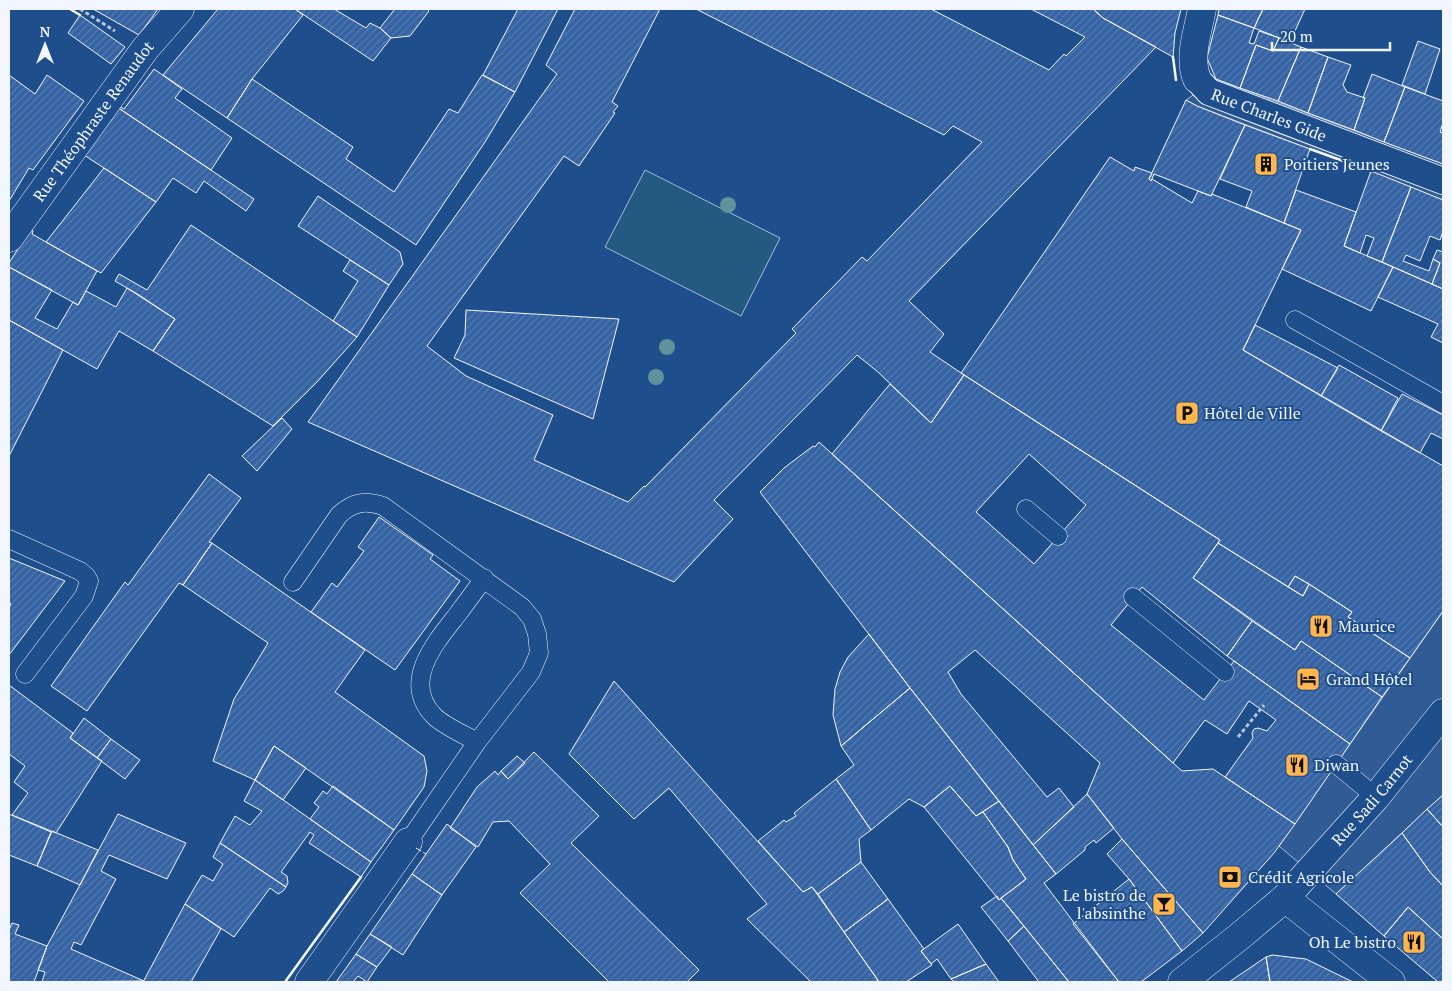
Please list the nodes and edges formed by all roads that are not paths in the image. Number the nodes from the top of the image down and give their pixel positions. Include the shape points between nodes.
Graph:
1 (180, 9) edge
2 (1202, 9) edge
3 (1197, 79) joint
4 (1443, 181) edge
5 (9, 238) edge
6 (1295, 320) dead end
7 (1443, 404) edge
8 (1026, 509) dead end
9 (1058, 536) dead end
10 (9, 539) edge
11 (484, 578) junction
12 (293, 582) dead end
13 (1134, 597) dead end
14 (1225, 672) dead end
15 (25, 674) dead end
16 (1443, 713) edge
17 (477, 742) junction
18 (1336, 764) dead end
19 (1376, 797) junction
20 (408, 842) joint
21 (1285, 898) junction
22 (309, 982) edge
23 (1182, 982) edge
24 (1391, 982) edge

1 - 5 street, Rue Théophraste Renaudot via 145,49
2 - 3 street, Rue Charles Gide via 1193,60
3 - 4 street, Rue Charles Gide via 1209,92
6 - 7 lane
8 - 9 lane
10 - 15 lane via 80,571 89,582 84,596
11 - 12 lane via 383,506 360,502 339,515
11 - 17 lane via 522,607 532,619 539,653 531,672
11 - 17 lane via 438,639 421,674 423,697 435,717
13 - 14 lane
16 - 19 street, Rue Sadi Carnot
17 - 20 lane
18 - 19 lane
19 - 21 street, Rue Sadi Carnot
20 - 22 street
21 - 23 street, Rue Sadi Carnot
21 - 24 street

